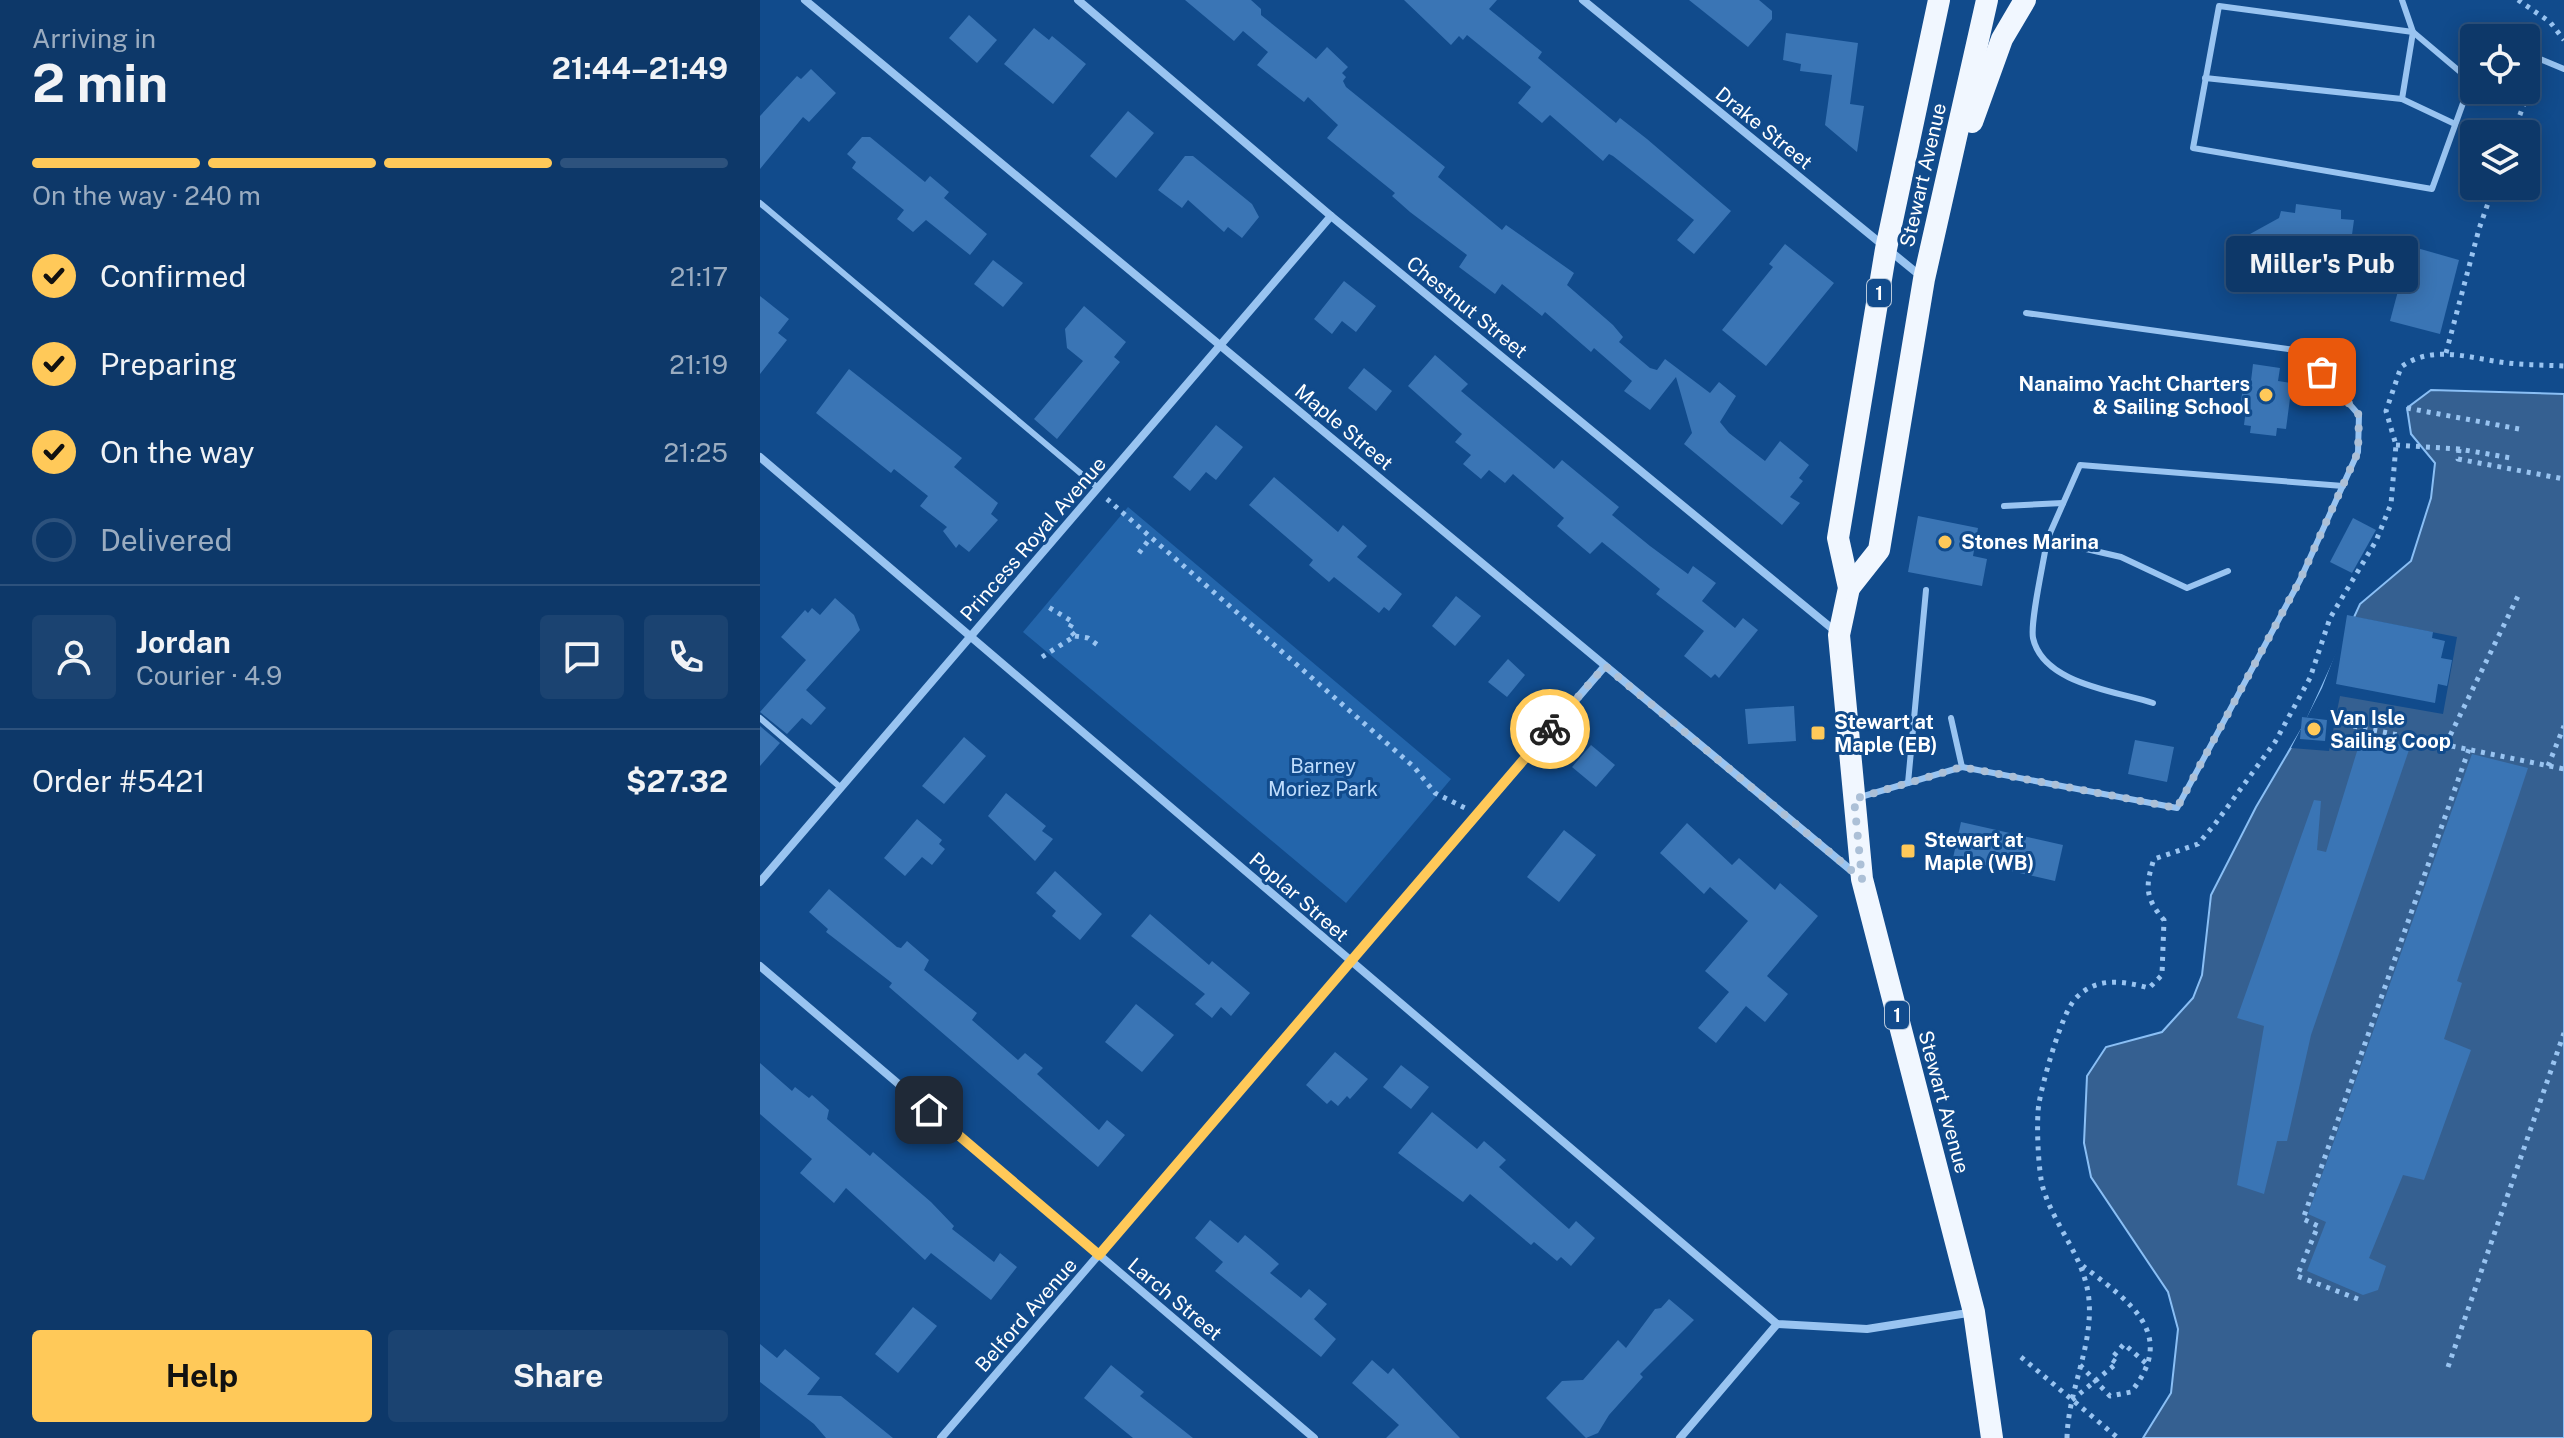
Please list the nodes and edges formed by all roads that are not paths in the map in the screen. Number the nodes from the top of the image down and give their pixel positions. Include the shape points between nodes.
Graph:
1 (805, 0) edge
2 (1078, 0) edge
3 (1583, 0) edge
4 (1939, 0) edge
5 (1987, 0) edge
6 (2025, 0) edge
7 (2402, 0) edge
8 (2413, 32) junction
9 (2540, 59) edge
10 (2564, 69) edge
11 (2460, 70) edge
12 (2205, 78) junction
13 (2402, 99) junction
14 (2463, 104) edge
15 (2455, 124) junction
16 (760, 203) edge
17 (1941, 205) junction
18 (1331, 216) junction
19 (1886, 249) junction
20 (1924, 279) junction
21 (2026, 313) dead end
22 (1220, 345) junction
23 (760, 457) edge
24 (2343, 486) junction
25 (1098, 488) junction
26 (2063, 503) junction
27 (2004, 506) dead end
28 (2047, 540) junction
29 (2228, 571) dead end
30 (1849, 588) junction
31 (1926, 590) dead end
32 (1839, 635) junction
33 (971, 636) junction
34 (1605, 666) junction
35 (2153, 703) dead end
36 (760, 718) edge
37 (1951, 718) dead end
38 (1962, 767) junction
39 (1908, 783) junction
40 (840, 787) junction
41 (1854, 799) junction
42 (1862, 879) junction
43 (760, 882) edge
44 (1350, 962) junction
45 (760, 966) edge
46 (1099, 1255) junction
47 (1974, 1312) junction
48 (1777, 1324) junction
49 (941, 1438) edge
50 (1314, 1438) edge
51 (1680, 1438) edge
52 (1992, 1438) edge

1 - 22 street, Maple Street
2 - 18 street, Chestnut Street
3 - 19 street, Drake Street
4 - 19 highway, Stewart Avenue / 1
5 - 17 highway, Stewart Avenue / 1
6 - 17 highway via 2002,39
7 - 8 lane
8 - 11 lane
8 - 12 lane via 2219,6
8 - 13 lane
9 - 10 lane
12 - 13 lane
12 - 15 lane via 2193,148 2432,189
13 - 15 lane
14 - 15 lane
16 - 25 lane
17 - 20 highway, Stewart Avenue / 1
18 - 22 street, Princess Royal Avenue
18 - 32 street, Chestnut Street
19 - 20 street, Drake Street
19 - 30 highway, Stewart Avenue / 1 via 1838,538
20 - 30 highway, Stewart Avenue / 1 via 1879,550
21 - 24 lane via 2303,351 2359,415 2358,452
22 - 25 street, Princess Royal Avenue
22 - 34 street, Maple Street
23 - 33 street, Poplar Street
24 - 26 lane via 2080,465
24 - 38 lane via 2300,580 2177,808
25 - 33 street, Princess Royal Avenue
26 - 27 lane
26 - 28 lane
28 - 29 lane via 2121,557 2187,588
28 - 35 lane via 2033,637 2044,659 2064,675
30 - 32 highway, Stewart Avenue / 1
31 - 39 lane
32 - 41 highway, Stewart Avenue / 1
33 - 40 street, Princess Royal Avenue
33 - 44 street, Poplar Street
34 - 42 street, Maple Street
34 - 44 street, Belford Avenue
36 - 40 lane
37 - 38 lane
38 - 39 lane
39 - 41 lane
40 - 43 street, Princess Royal Avenue
41 - 42 highway, Stewart Avenue / 1
42 - 47 highway, Stewart Avenue / 1
44 - 46 street, Belford Avenue
44 - 48 street, Poplar Street
45 - 46 street, Larch Street
46 - 49 street, Belford Avenue
46 - 50 street, Larch Street
47 - 48 street via 1867,1329
47 - 52 highway, Stewart Avenue / 1
48 - 51 street

